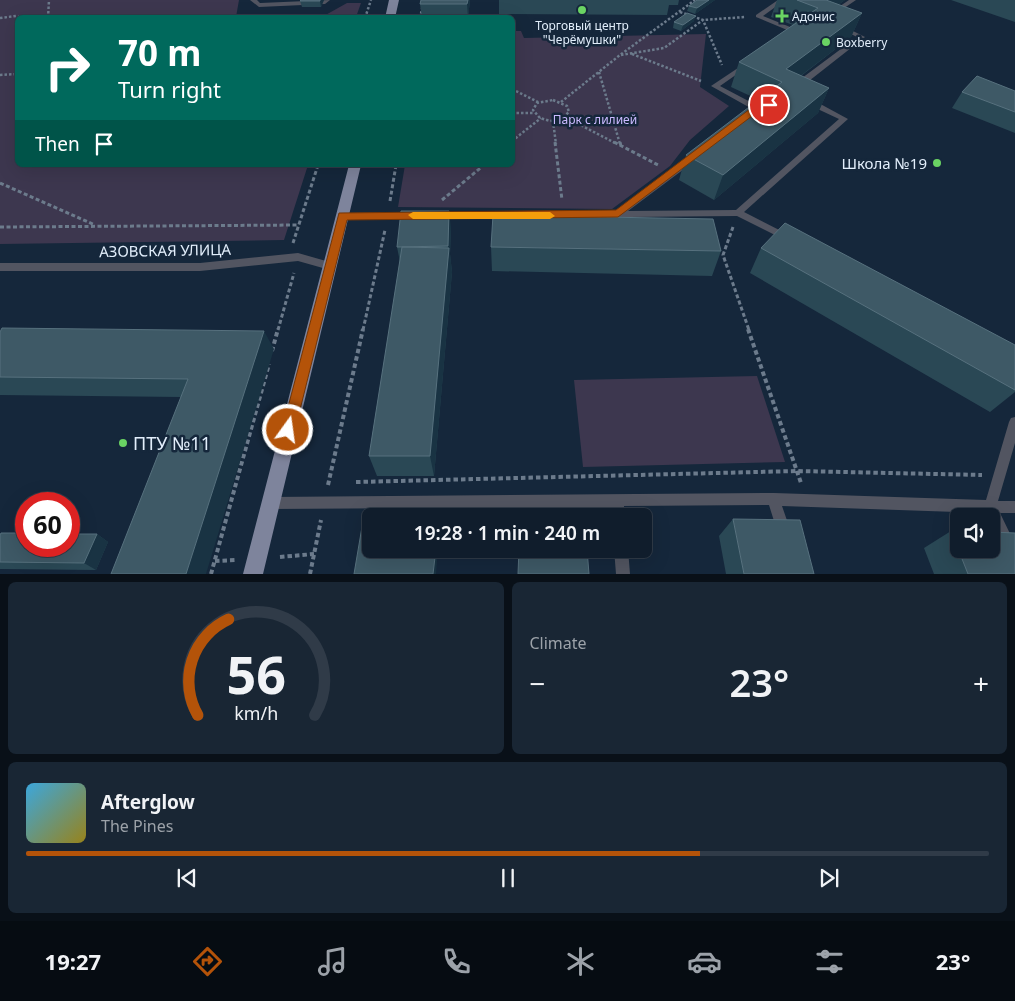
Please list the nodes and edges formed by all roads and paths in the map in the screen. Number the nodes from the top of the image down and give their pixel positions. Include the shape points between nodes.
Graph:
1 (49, 0) edge
2 (253, 0) edge
3 (328, 0) edge
4 (371, 0) edge
5 (394, 0) edge
6 (424, 0) edge
7 (695, 0) edge
8 (782, 0) edge
9 (853, 0) edge
10 (679, 12) junction
11 (48, 15) edge
12 (366, 15) edge
13 (391, 15) edge
14 (421, 15) edge
15 (15, 16) edge
16 (758, 16) junction
17 (0, 18) edge
18 (703, 20) junction
19 (823, 20) edge
20 (831, 23) edge
21 (794, 31) junction
22 (806, 31) edge
23 (786, 36) edge
24 (631, 54) junction
25 (620, 55) junction
26 (749, 62) edge
27 (599, 72) junction
28 (15, 74) edge
29 (0, 75) edge
30 (727, 78) junction
31 (715, 86) junction
32 (515, 90) edge
33 (539, 102) junction
34 (561, 102) junction
35 (769, 105) edge
36 (515, 113) edge
37 (534, 113) junction
38 (565, 117) junction
39 (540, 118) junction
40 (553, 121) junction
41 (515, 139) edge
42 (621, 146) junction
43 (704, 150) edge
44 (317, 167) edge
45 (355, 167) edge
46 (396, 167) edge
47 (482, 167) edge
48 (674, 173) junction
49 (0, 183) edge
50 (738, 213) junction
51 (618, 214) junction
52 (423, 215) junction
53 (343, 216) junction
54 (388, 216) junction
55 (564, 216) junction
56 (299, 224) junction
57 (98, 226) junction
58 (0, 227) edge
59 (799, 244) edge
60 (298, 257) junction
61 (330, 266) junction
62 (0, 267) edge
63 (272, 352) dead end
64 (270, 361) dead end
65 (1015, 422) edge
66 (797, 471) junction
67 (1000, 475) junction
68 (339, 482) dead end
69 (349, 482) dead end
70 (329, 483) junction
71 (774, 499) junction
72 (807, 500) junction
73 (617, 501) junction
74 (325, 502) junction
75 (270, 503) junction
76 (990, 507) junction
77 (1015, 507) edge
78 (617, 508) edge
79 (788, 546) edge
80 (622, 558) edge
81 (1015, 558) edge
82 (211, 574) edge
83 (253, 574) edge
84 (310, 574) edge
85 (623, 574) edge

1 - 11 path
2 - 3 lane via 259,5
4 - 12 path
5 - 13 main road
6 - 14 path
7 - 10 path
8 - 16 lane
9 - 19 lane
10 - 18 path
10 - 25 path
15 - 17 path
16 - 18 path
16 - 21 lane
18 - 24 path via 664,48
18 - 30 path
20 - 50 lane via 862,36 790,92 844,119
21 - 22 lane
21 - 23 lane
24 - 25 path
24 - 31 path
25 - 27 path
26 - 30 lane
27 - 34 path
27 - 42 path
28 - 29 path
30 - 31 lane
31 - 35 lane via 753,111
32 - 33 path
33 - 34 path
33 - 37 path via 534,106
34 - 38 path via 568,109
36 - 37 path
37 - 39 path
38 - 40 path
38 - 42 path
39 - 40 path
39 - 41 path
40 - 55 path
42 - 48 path
43 - 48 lane
44 - 56 path
45 - 53 main road
46 - 54 path
47 - 52 path
48 - 51 lane
49 - 57 path
50 - 51 lane
50 - 59 lane
50 - 66 path via 723,255
51 - 55 lane
52 - 54 lane
52 - 55 lane
53 - 54 lane
53 - 61 main road
54 - 70 path
56 - 57 path
56 - 60 path via 293,242
57 - 58 path
60 - 61 lane, АЗОВСКАЯ УЛИЦА
60 - 62 lane, АЗОВСКАЯ УЛИЦА via 200,267
60 - 63 path
61 - 75 main road
64 - 82 path
65 - 67 lane
66 - 67 path
66 - 69 path
66 - 72 path
67 - 76 lane
68 - 70 path
70 - 74 path
71 - 72 lane
71 - 73 lane
71 - 79 lane
72 - 76 lane
73 - 74 lane
73 - 78 lane
74 - 75 lane
74 - 84 path
75 - 83 main road
76 - 77 lane
76 - 81 lane
80 - 85 lane

